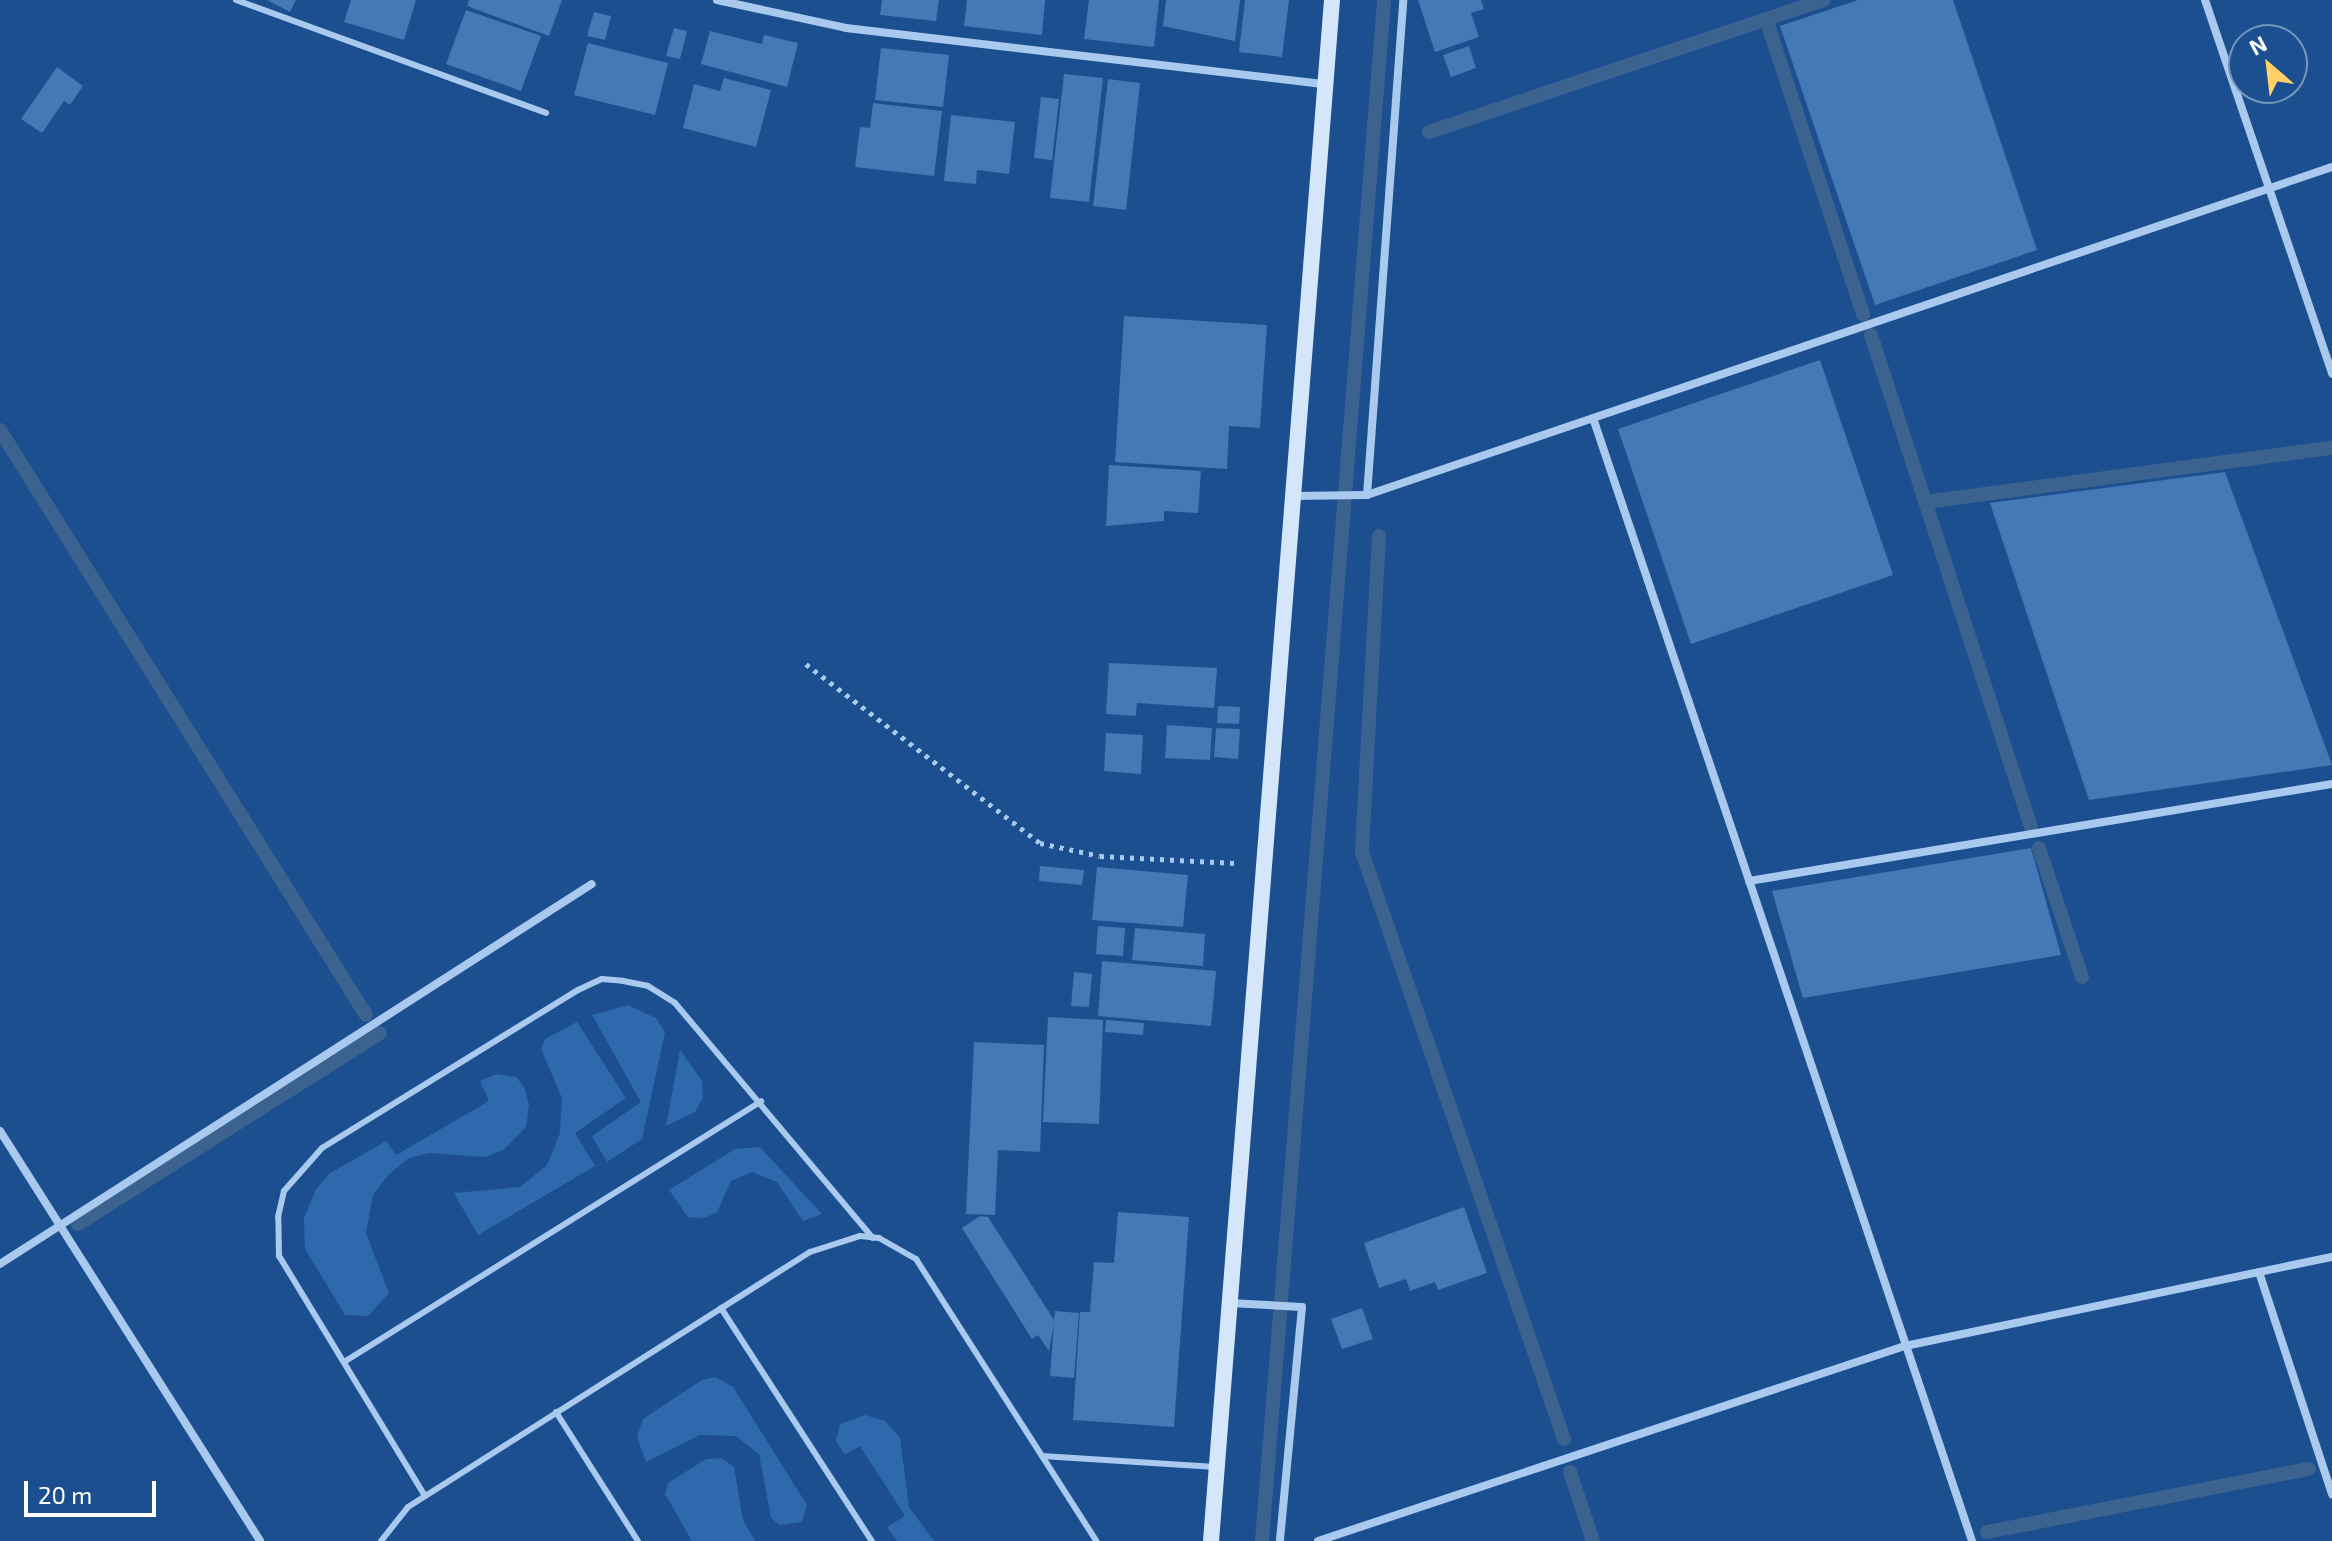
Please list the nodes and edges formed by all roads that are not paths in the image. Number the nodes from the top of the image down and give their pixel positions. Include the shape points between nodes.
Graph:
1 (236, 0) edge
2 (717, 0) edge
3 (1332, 0) edge
4 (1403, 0) edge
5 (2205, 0) edge
6 (1325, 84) junction
7 (546, 113) dead end
8 (2332, 167) edge
9 (2267, 189) junction
10 (2332, 374) edge
11 (1593, 418) junction
12 (1362, 495) junction
13 (1294, 496) junction
14 (2332, 784) edge
15 (1749, 881) junction
16 (592, 884) dead end
17 (761, 1101) junction
18 (0, 1131) edge
19 (59, 1226) junction
20 (873, 1238) junction
21 (2332, 1257) edge
22 (0, 1264) edge
23 (2259, 1272) junction
24 (1230, 1303) junction
25 (721, 1308) junction
26 (1905, 1346) junction
27 (344, 1362) junction
28 (556, 1412) junction
29 (1042, 1456) junction
30 (1216, 1467) junction
31 (2332, 1494) edge
32 (425, 1496) junction
33 (260, 1541) edge
34 (381, 1541) edge
35 (638, 1541) edge
36 (872, 1541) edge
37 (1096, 1541) edge
38 (1211, 1541) edge
39 (1280, 1541) edge
40 (1318, 1541) edge
41 (1972, 1541) edge

1 - 7 lane
2 - 6 street via 846,28
3 - 6 street
4 - 12 street
5 - 9 street
6 - 13 street
8 - 9 street
9 - 10 street
9 - 11 street
11 - 12 street
11 - 15 street
12 - 13 street
13 - 24 street
14 - 15 street
15 - 26 street
16 - 19 street
17 - 20 lane
17 - 27 lane
17 - 27 lane via 675,1003 648,986 602,979 322,1148 284,1191 279,1256
18 - 19 street
19 - 22 street
19 - 33 street
20 - 25 lane via 838,1239
20 - 29 lane via 916,1259
21 - 23 street
23 - 26 street
23 - 31 street
24 - 30 street
24 - 39 street via 1302,1307
25 - 28 lane
25 - 36 lane
26 - 40 street
26 - 41 street
27 - 32 lane
28 - 32 lane
28 - 35 lane
29 - 30 lane
29 - 37 lane
30 - 38 street
32 - 34 lane via 408,1507

